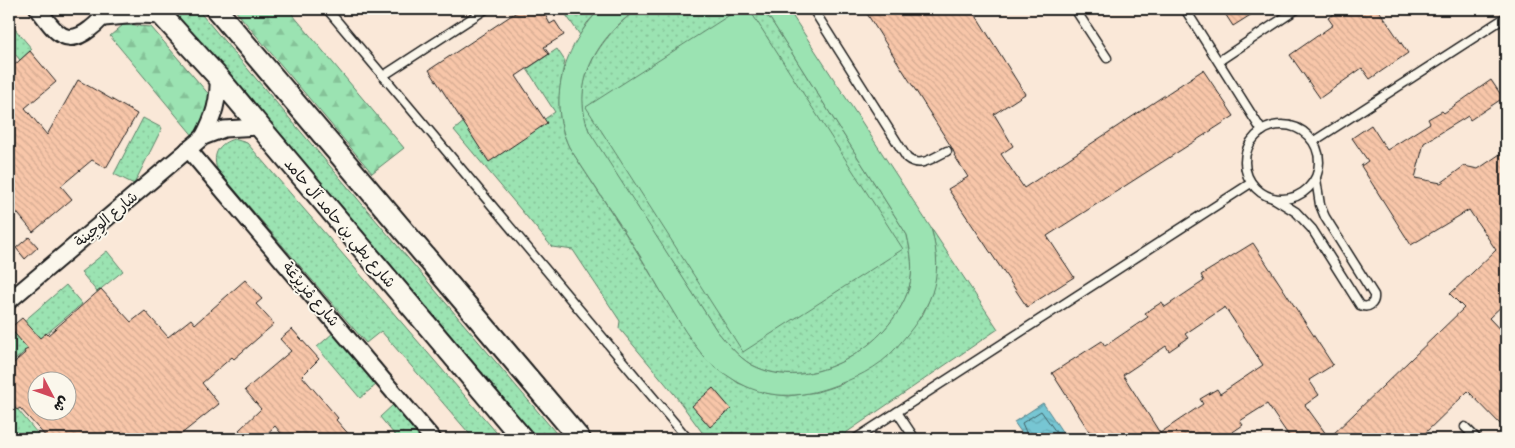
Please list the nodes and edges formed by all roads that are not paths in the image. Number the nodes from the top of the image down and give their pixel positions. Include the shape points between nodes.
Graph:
1 (38, 9) edge
2 (216, 9) edge
3 (327, 9) edge
4 (486, 9) edge
5 (814, 9) edge
6 (1075, 9) edge
7 (1185, 9) edge
8 (1297, 9) edge
9 (160, 12) edge
10 (106, 13) edge
11 (1506, 18) edge
12 (1107, 58) dead end
13 (1219, 61) junction
14 (383, 76) junction
15 (218, 77) junction
16 (258, 127) junction
17 (1262, 130) junction
18 (203, 137) junction
19 (1314, 141) junction
20 (188, 149) junction
21 (947, 151) dead end
22 (1316, 179) junction
23 (1251, 183) junction
24 (1275, 199) junction
25 (9, 301) edge
26 (897, 412) junction
27 (1466, 427) dead end
28 (433, 439) edge
29 (523, 439) edge
30 (580, 439) edge
31 (688, 439) edge
32 (855, 439) edge
33 (915, 439) edge
34 (1477, 439) edge

1 - 10 street via 56,31 68,38 82,36
2 - 30 street
3 - 14 lane
4 - 14 lane
5 - 21 lane via 907,158 923,163
6 - 12 lane
7 - 13 lane
8 - 13 lane
9 - 10 street via 139,15
9 - 15 street, شارع بطي بن حامد آل حامد
11 - 19 lane
13 - 17 lane
14 - 31 lane
15 - 16 street, شارع بطي بن حامد آل حامد
15 - 18 street, شارع الوِجِينة via 217,102
16 - 18 street, شارع الوِجِينة via 224,129
16 - 29 street, شارع بطي بن حامد آل حامد
17 - 19 lane via 1280,124 1290,125
17 - 23 lane via 1245,154
18 - 20 street, شارع الوِجِينة
19 - 22 lane via 1320,160
20 - 25 street, شارع الوِجِينة
20 - 28 street, شارع مْزِيرْعَة
22 - 24 lane via 1303,194 1284,200
22 - 24 lane via 1320,205 1326,217 1374,295 1374,302 1367,307 1357,302 1312,229 1296,212
23 - 24 lane via 1265,196
23 - 26 lane
26 - 32 lane
26 - 33 lane
27 - 34 lane

